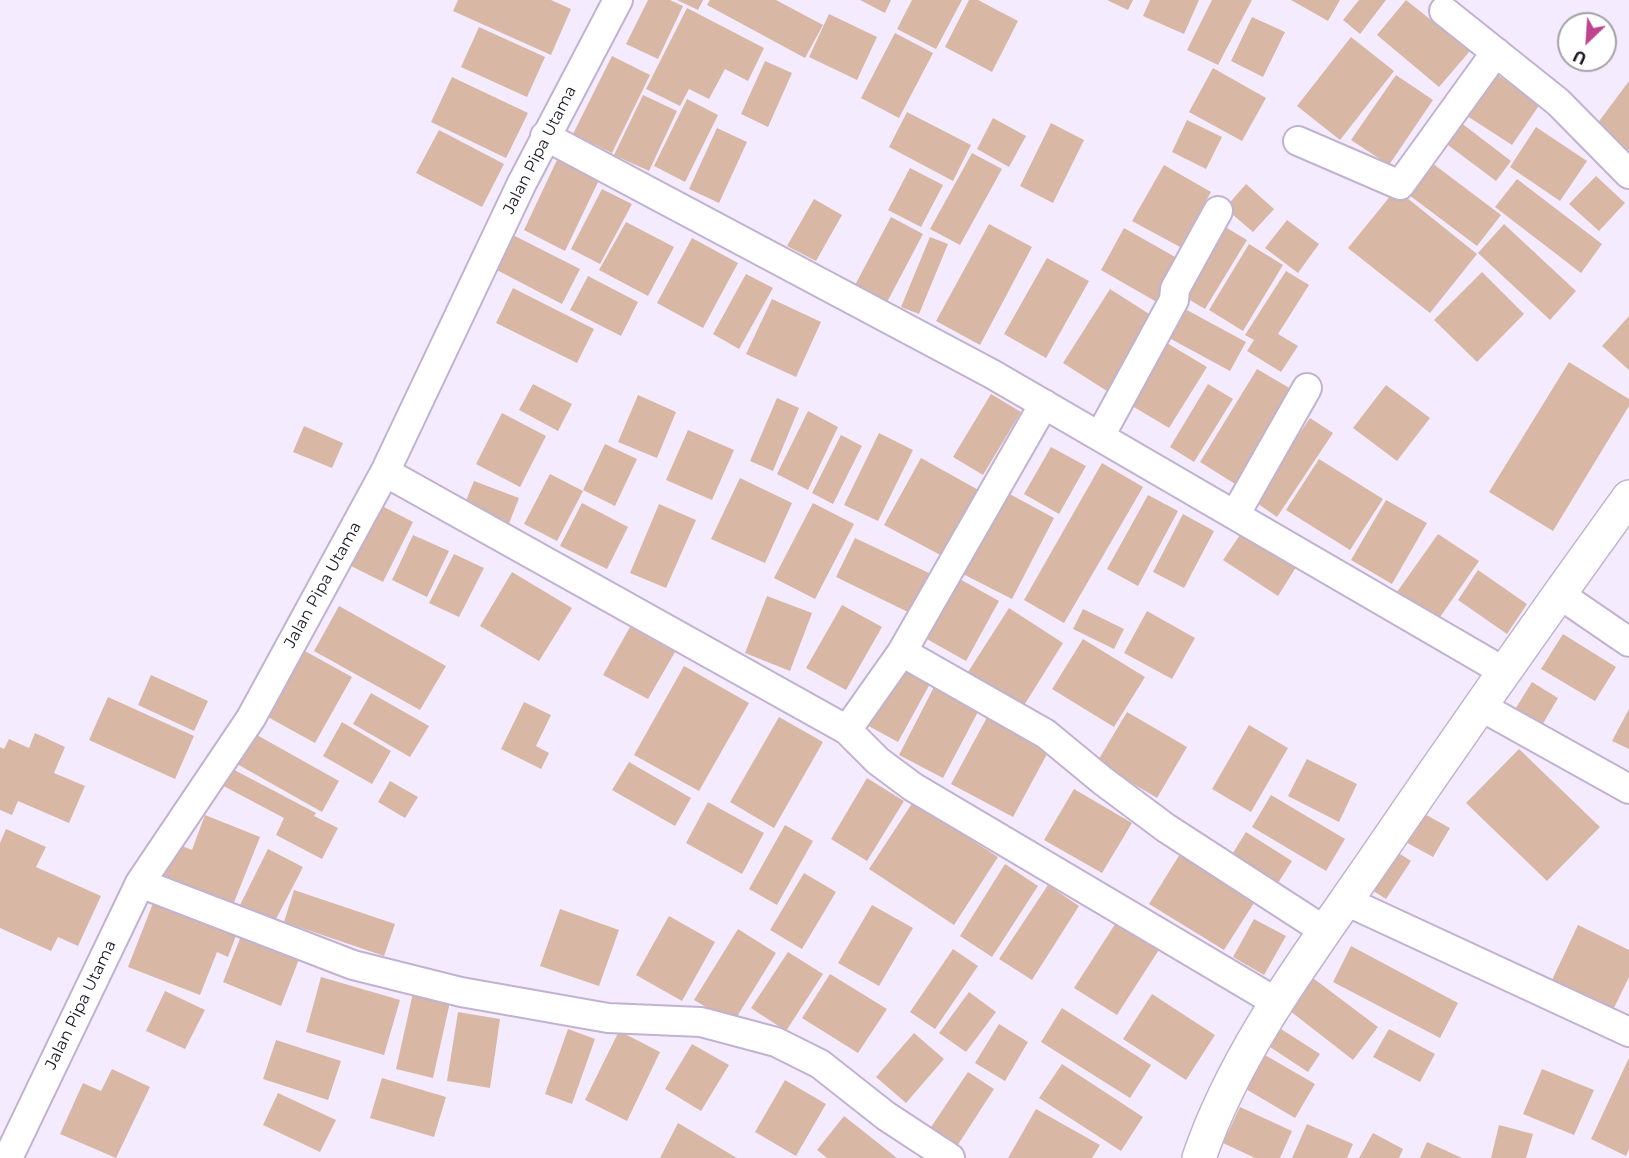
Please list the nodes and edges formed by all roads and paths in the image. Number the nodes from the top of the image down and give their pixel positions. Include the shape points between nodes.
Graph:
1 (618, 0) edge
2 (1444, 11) dead end
3 (1496, 52) junction
4 (545, 136) junction
5 (1298, 141) dead end
6 (1629, 174) edge
7 (1218, 211) dead end
8 (1307, 388) dead end
9 (1044, 404) junction
10 (1100, 436) junction
11 (385, 472) junction
12 (1629, 497) edge
13 (1235, 515) junction
14 (1559, 594) junction
15 (1629, 642) edge
16 (902, 652) junction
17 (1503, 671) junction
18 (1480, 706) junction
19 (847, 730) junction
20 (1629, 789) edge
21 (140, 883) junction
22 (1346, 900) junction
23 (1325, 931) junction
24 (1276, 1002) junction
25 (1629, 1032) edge
26 (8, 1158) edge
27 (950, 1158) edge
28 (1199, 1158) edge

1 - 4 street, Jalan Pipa Utama
2 - 3 street
3 - 5 street via 1400,185
3 - 6 street via 1558,102
4 - 9 street
4 - 11 street, Jalan Pipa Utama
7 - 10 street
8 - 13 street
9 - 10 street
9 - 16 street
10 - 13 street
11 - 19 street
11 - 21 street, Jalan Pipa Utama via 251,718
12 - 14 street
13 - 17 street
14 - 15 street
14 - 17 street
16 - 19 street
16 - 23 street via 1046,734 1166,828
17 - 18 street
18 - 20 street
18 - 22 street
19 - 24 street via 878,761 914,787
21 - 26 street, Jalan Pipa Utama
21 - 27 street via 353,964 450,989 608,1018 701,1022 776,1042 820,1064 886,1116
22 - 23 street
22 - 25 street
23 - 24 street
24 - 28 street via 1212,1119

